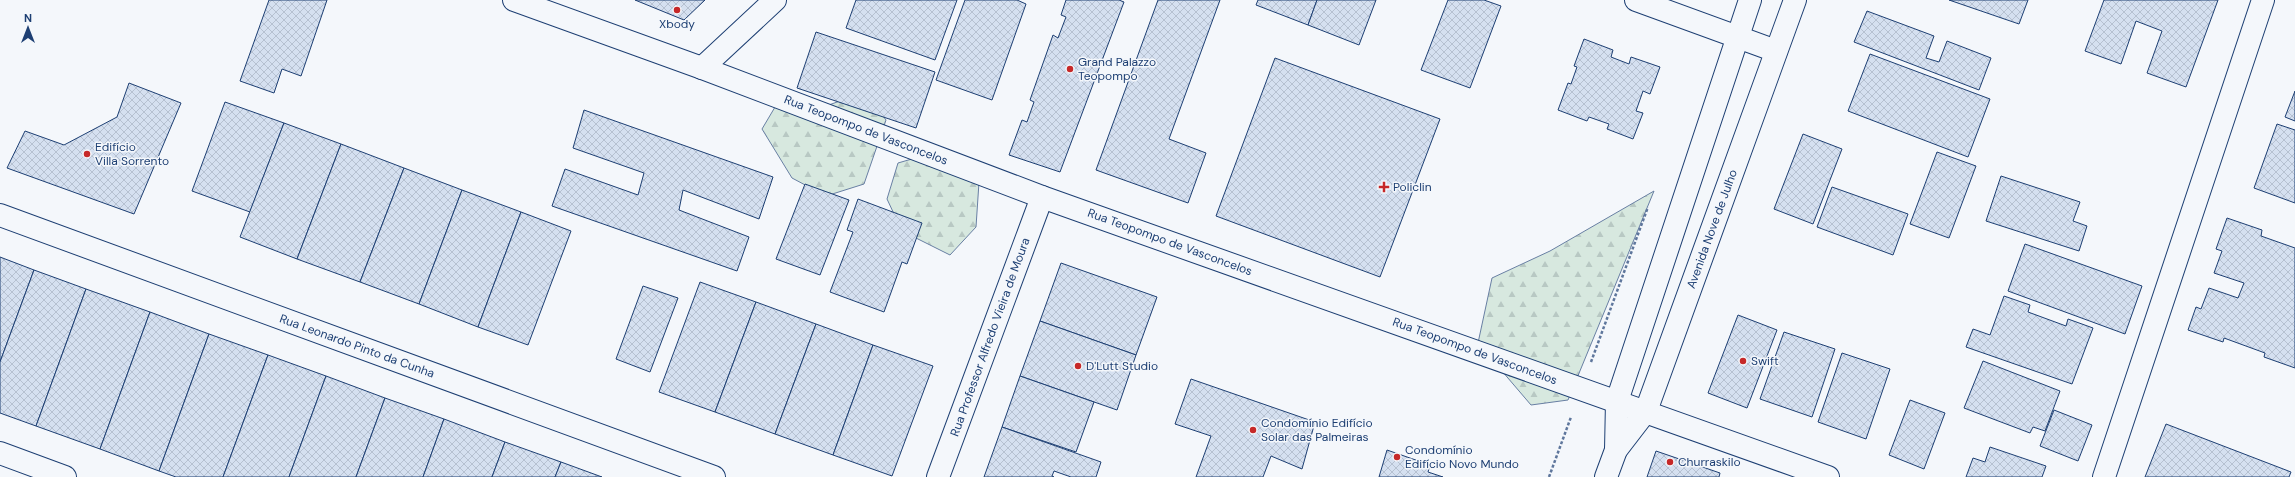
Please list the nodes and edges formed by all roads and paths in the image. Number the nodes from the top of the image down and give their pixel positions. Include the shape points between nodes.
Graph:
1 (514, 0) edge
2 (775, 0) edge
3 (1636, 0) edge
4 (1750, 0) edge
5 (1795, 0) edge
6 (2263, 0) edge
7 (1738, 37) junction
8 (1776, 51) junction
9 (702, 68) junction
10 (1042, 197) junction
11 (1648, 206) dead end
12 (0, 215) edge
13 (1581, 388) junction
14 (1617, 401) junction
15 (1646, 411) junction
16 (1616, 450) junction
17 (0, 453) edge
18 (65, 477) edge
19 (714, 477) edge
20 (938, 477) edge
21 (1549, 477) edge
22 (1606, 477) edge
23 (1828, 477) edge
24 (2104, 477) edge

1 - 9 street, Rua Teopompo de Vasconcelos
2 - 9 street
3 - 7 street
4 - 7 street, Avenida Nove de Julho
5 - 8 street, Avenida Nove de Julho
6 - 24 street
7 - 8 street
7 - 14 street, Avenida Nove de Julho
8 - 15 street, Avenida Nove de Julho
9 - 10 street, Rua Teopompo de Vasconcelos
10 - 13 street, Rua Teopompo de Vasconcelos
10 - 20 street, Rua Professor Alfredo Vieira de Moura
11 - 13 path
12 - 19 street, Rua Leonardo Pinto da Cunha
13 - 14 street, Rua Teopompo de Vasconcelos
13 - 21 path
14 - 15 street, Rua Teopompo de Vasconcelos
14 - 16 street, Avenida Nove de Julho
15 - 16 street, Avenida Nove de Julho
15 - 23 street, Rua Teopompo de Vasconcelos
16 - 22 street, Avenida Nove de Julho
17 - 18 street

